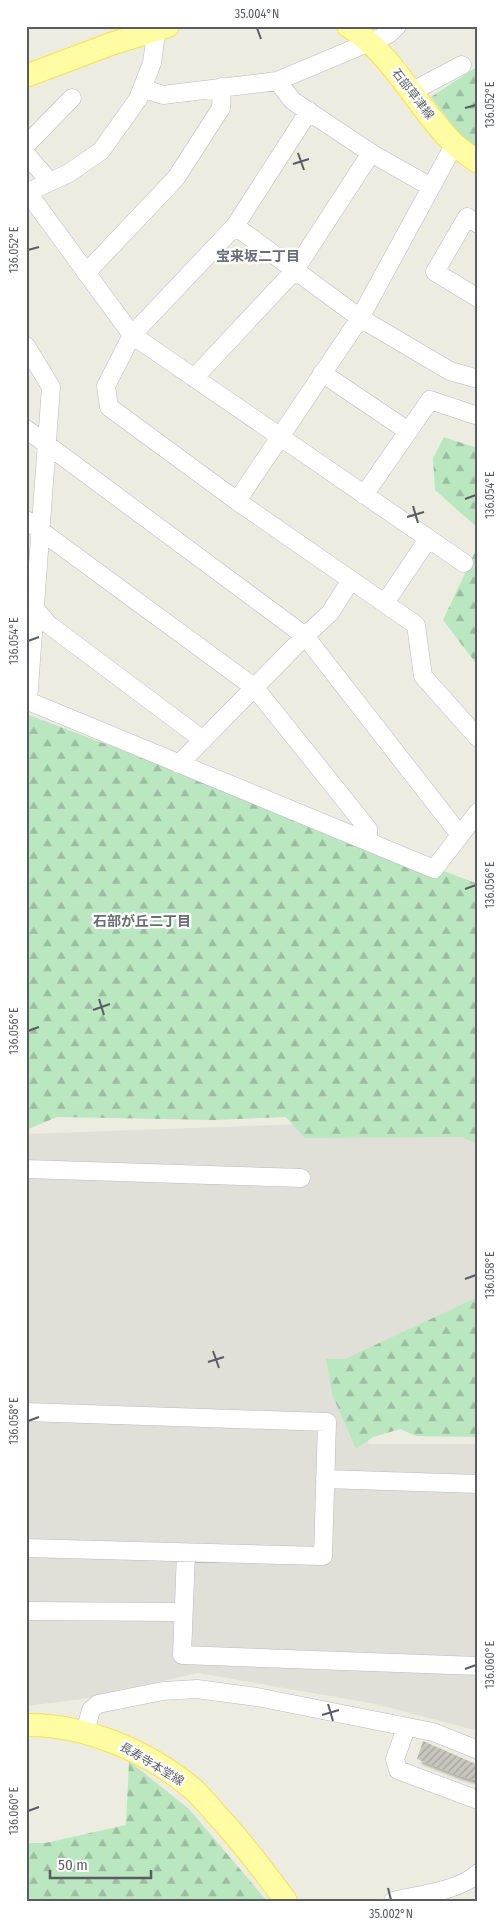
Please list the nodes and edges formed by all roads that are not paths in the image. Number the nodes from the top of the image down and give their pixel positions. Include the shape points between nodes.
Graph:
1 (348, 26) edge
2 (397, 26) edge
3 (160, 27) edge
4 (370, 42) junction
5 (462, 65) dead end
6 (26, 76) edge
7 (277, 81) junction
8 (142, 88) junction
9 (222, 88) junction
10 (411, 92) junction
11 (72, 98) dead end
12 (309, 111) junction
13 (26, 145) edge
14 (454, 145) junction
15 (370, 153) junction
16 (26, 154) edge
17 (478, 162) edge
18 (50, 182) junction
19 (431, 187) junction
20 (27, 193) edge
21 (478, 224) edge
22 (235, 226) junction
23 (295, 270) junction
24 (86, 273) junction
25 (478, 298) edge
26 (360, 318) junction
27 (132, 335) junction
28 (26, 346) edge
29 (322, 374) junction
30 (194, 378) junction
31 (478, 379) edge
32 (475, 414) dead end
33 (26, 429) edge
34 (408, 431) junction
35 (280, 437) junction
36 (48, 445) junction
37 (364, 494) junction
38 (237, 500) junction
39 (26, 520) edge
40 (40, 531) junction
41 (428, 539) junction
42 (464, 563) dead end
43 (351, 580) junction
44 (384, 603) junction
45 (31, 604) edge
46 (305, 636) junction
47 (255, 688) junction
48 (478, 738) edge
49 (203, 740) junction
50 (178, 764) junction
51 (478, 812) edge
52 (460, 835) junction
53 (368, 842) junction
54 (26, 1169) edge
55 (301, 1178) dead end
56 (26, 1412) edge
57 (325, 1480) junction
58 (478, 1484) edge
59 (26, 1548) edge
60 (186, 1553) junction
61 (26, 1611) edge
62 (183, 1612) junction
63 (478, 1666) edge
64 (26, 1725) edge
65 (406, 1728) junction
66 (85, 1732) junction
67 (478, 1750) edge
68 (478, 1800) edge
69 (478, 1873) edge
70 (286, 1901) edge
71 (393, 1901) edge

1 - 4 main road, 石部草津線
2 - 4 street via 389,34
3 - 6 main road
3 - 8 street via 152,63
4 - 7 street
4 - 10 main road, 石部草津線
5 - 10 street
7 - 9 street
7 - 12 street via 293,101
8 - 9 street via 164,95
8 - 18 street via 138,99 101,151
9 - 24 street via 221,108 176,178
10 - 14 main road, 石部草津線
11 - 13 street
12 - 15 street
12 - 22 street
14 - 17 main road, 石部草津線
14 - 19 street
15 - 19 street
15 - 23 street
16 - 18 street
18 - 20 street
19 - 26 street
20 - 24 street
21 - 25 street via 467,217 435,272
22 - 23 street
22 - 27 street
23 - 26 street
23 - 30 street
24 - 27 street
26 - 29 street
26 - 31 street via 450,371
27 - 30 street
27 - 38 street via 106,386 109,407
28 - 36 street via 51,387
29 - 34 street
29 - 35 street
30 - 35 street
32 - 34 street via 430,400
33 - 36 street
34 - 37 street
35 - 37 street
35 - 38 street
36 - 40 street
36 - 46 street
37 - 41 street
38 - 43 street
39 - 40 street
40 - 45 street
40 - 47 street
41 - 42 street
41 - 44 street
43 - 44 street
43 - 46 street via 330,613
44 - 48 street via 416,624 423,676
45 - 49 street via 48,624
45 - 50 street via 28,702
46 - 47 street
46 - 52 street
47 - 49 street
47 - 53 street via 368,829
49 - 50 street
50 - 53 street
51 - 52 street
52 - 53 street via 434,869
54 - 55 street
56 - 57 street via 327,1422
57 - 58 street
57 - 60 street via 323,1556
59 - 60 street
60 - 62 street
61 - 62 street
62 - 63 street via 182,1655
64 - 66 main road, 長寿寺本堂線
65 - 66 street via 197,1688 98,1704 91,1710
65 - 67 street via 433,1732
65 - 68 street via 395,1759 398,1770
66 - 70 main road, 長寿寺本堂線 via 121,1744 194,1790 243,1843
69 - 71 street via 471,1879 436,1892

